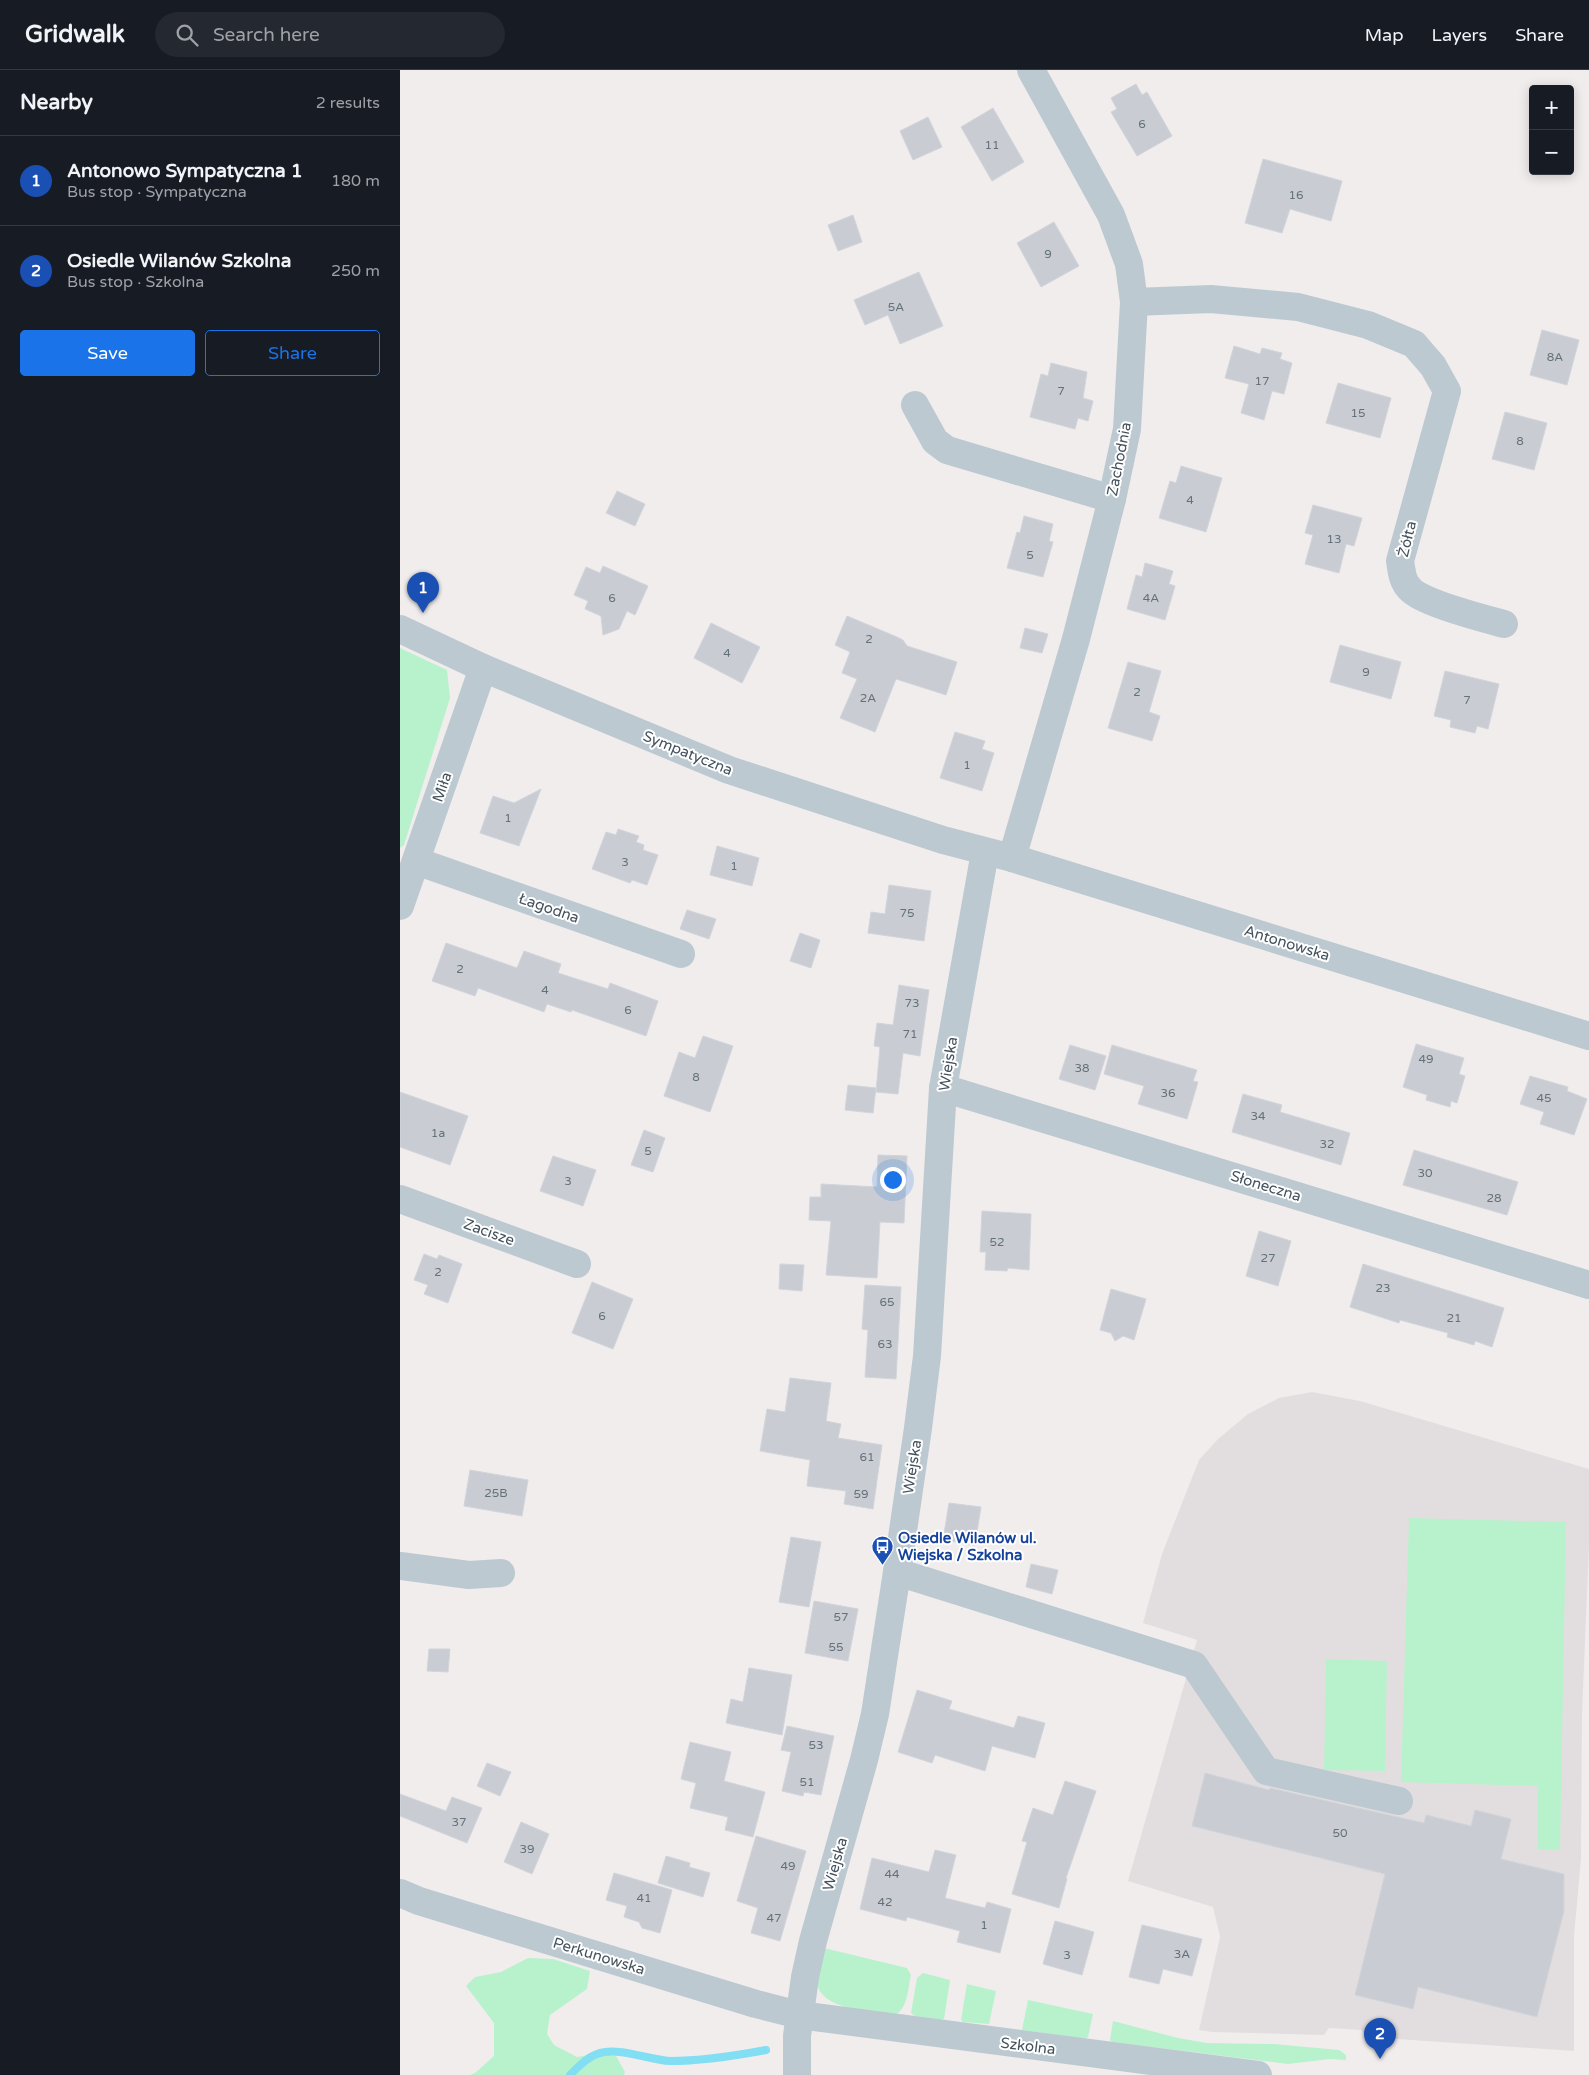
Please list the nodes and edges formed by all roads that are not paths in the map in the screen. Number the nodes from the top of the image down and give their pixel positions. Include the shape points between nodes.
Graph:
1 (1031, 70) edge
2 (1134, 302) junction
3 (915, 405) dead end
4 (1112, 499) junction
5 (1504, 624) dead end
6 (400, 629) edge
7 (483, 668) junction
8 (985, 852) junction
9 (1012, 858) junction
10 (416, 861) junction
11 (401, 898) edge
12 (681, 954) dead end
13 (1589, 1036) edge
14 (943, 1088) junction
15 (400, 1199) edge
16 (577, 1264) dead end
17 (1589, 1285) edge
18 (400, 1566) edge
19 (897, 1572) junction
20 (501, 1573) dead end
21 (1399, 1801) dead end
22 (400, 1893) edge
23 (799, 2015) junction
24 (797, 2075) edge
25 (1258, 2075) edge

1 - 2 street, Zachodnia via 1111,215 1129,264
2 - 4 street, Zachodnia via 1127,429
2 - 5 street, Żółta via 1211,299 1298,307 1368,325 1414,344 1434,366 1447,391 1400,561 1402,579 1411,592 1446,607
3 - 4 street via 935,441 946,450
4 - 9 street, Zachodnia via 1076,639
6 - 7 street, Sympatyczna
7 - 8 street, Sympatyczna via 729,770 861,815
7 - 10 street, Miła
8 - 9 street, Antonowska
8 - 14 street, Wiejska
9 - 13 street, Antonowska
10 - 11 street, Miła
10 - 12 street, Łagodna
14 - 17 street, Słoneczna
14 - 19 street, Wiejska via 927,1356
15 - 16 street, Zacisze
18 - 20 street via 469,1575
19 - 21 street via 1194,1666 1266,1771
19 - 23 street, Wiejska via 875,1714 814,1941
22 - 23 street, Perkunowska
23 - 24 street, Wiejska
23 - 25 street, Szkolna

